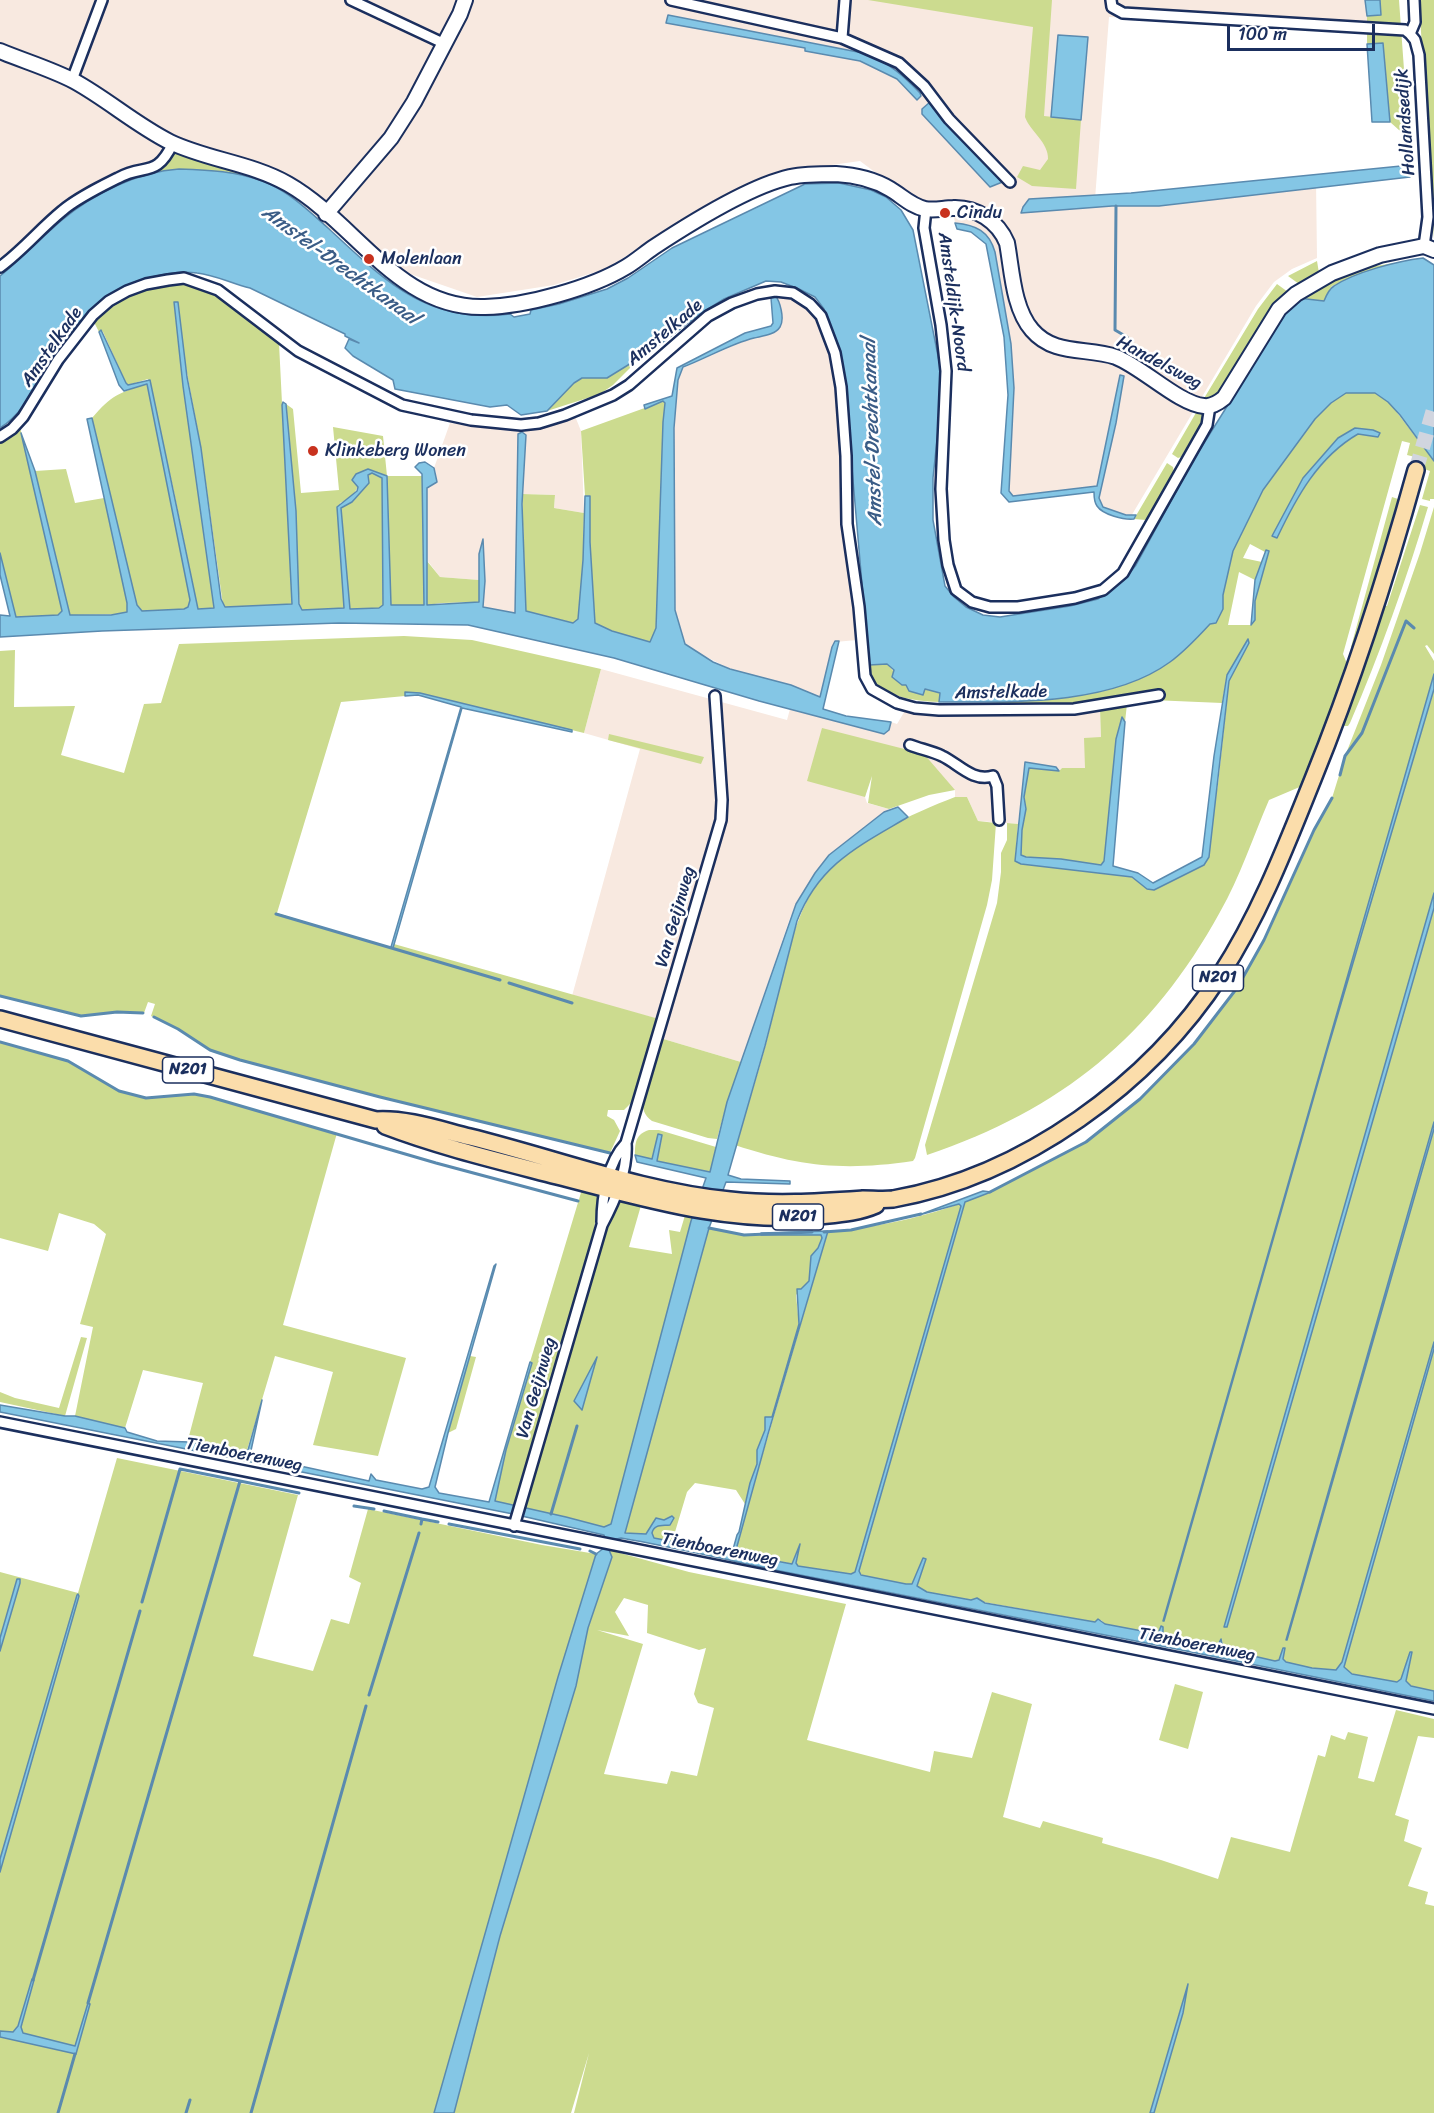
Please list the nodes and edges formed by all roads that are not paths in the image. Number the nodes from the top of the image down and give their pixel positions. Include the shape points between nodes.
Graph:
1 (102, 0) edge
2 (351, 0) edge
3 (465, 0) edge
4 (671, 0) edge
5 (845, 0) edge
6 (1111, 0) edge
7 (1414, 0) edge
8 (1410, 34) junction
9 (842, 38) junction
10 (445, 44) junction
11 (0, 51) edge
12 (72, 80) junction
13 (173, 143) junction
14 (1010, 182) dead end
15 (926, 209) junction
16 (326, 214) junction
17 (1429, 248) edge
18 (0, 267) edge
19 (1210, 406) junction
20 (0, 437) edge
21 (1416, 470) tunnel mouth
22 (1159, 695) dead end
23 (715, 696) dead end
24 (910, 745) dead end
25 (999, 820) dead end
26 (0, 1020) edge
27 (613, 1183) junction
28 (0, 1422) edge
29 (515, 1523) junction
30 (1434, 1709) edge

1 - 12 street
2 - 10 street
3 - 10 street
4 - 9 street
5 - 9 street
6 - 8 street via 1112,7 1123,13 1405,30
7 - 8 street, Hollandsedijk via 1415,22
8 - 17 street, Hollandsedijk via 1417,46
9 - 14 street via 899,63
10 - 16 street via 391,138
11 - 12 street, Amsteldijk-Noord
12 - 13 street, Amsteldijk-Noord
13 - 16 street, Amsteldijk-Noord via 272,175
13 - 18 street via 160,164 121,176 64,209
15 - 16 street, Amsteldijk-Noord via 863,178 838,174 790,177 725,205 605,278 550,296 484,307 459,306 415,288
15 - 19 street, Handelsweg via 966,208 996,226 1007,243 1020,310 1041,339 1066,350 1117,358 1189,401
15 - 19 street, Amsteldijk-Noord via 924,228 946,371 941,489 944,540 956,590 972,602 990,607 1018,607 1103,590 1123,573 1207,425
17 - 19 street via 1391,252 1360,262 1296,294 1279,309 1224,398
20 - 22 street, Amstelkade via 23,417 58,360 93,315 128,291 168,280 184,278 218,290 298,351 402,405 471,420 521,425 565,415 613,395 708,316 732,303 775,291 793,293 821,316 835,353 846,456 847,524 865,676 872,689 897,703 939,710 1074,709
21 - 27 main road, N201 via 1378,603 1339,713 1275,870 1240,943 1200,1004 1129,1081 1063,1130 1012,1158 984,1171 887,1200 728,1207
23 - 27 street, Van Geijnweg via 721,820 626,1143 627,1154
24 - 25 street via 941,756 972,775 993,776
26 - 27 main road, N201 via 376,1120 416,1137
27 - 29 street, Van Geijnweg via 602,1210 602,1225
28 - 29 street, Tienboerenweg
29 - 30 street, Tienboerenweg

